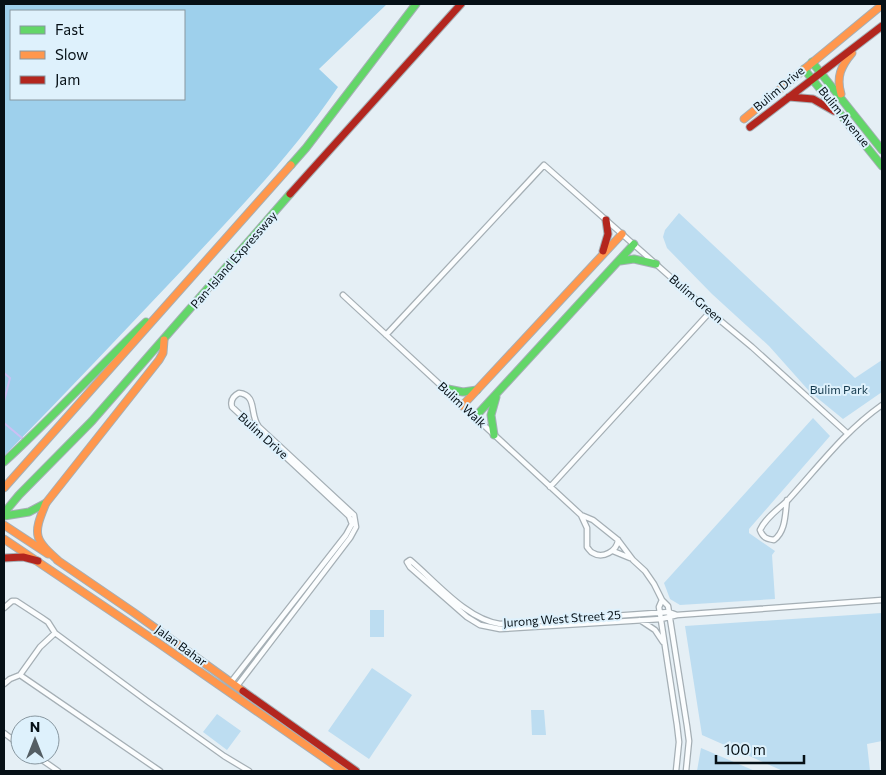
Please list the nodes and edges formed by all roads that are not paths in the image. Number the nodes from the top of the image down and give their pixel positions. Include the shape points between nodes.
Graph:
1 (416, 4) edge
2 (461, 4) edge
3 (882, 5) edge
4 (882, 26) edge
5 (864, 41) junction
6 (812, 62) junction
7 (804, 69) junction
8 (820, 72) junction
9 (812, 78) junction
10 (789, 97) junction
11 (843, 99) junction
12 (841, 116) junction
13 (744, 119) joint
14 (750, 127) joint
15 (882, 150) edge
16 (882, 166) edge
17 (606, 220) junction
18 (622, 234) junction
19 (634, 244) junction
20 (600, 258) junction
21 (619, 261) junction
22 (656, 264) junction
23 (343, 295) dead end
24 (164, 308) junction
25 (710, 312) junction
26 (386, 335) junction
27 (164, 340) junction
28 (443, 388) junction
29 (478, 390) junction
30 (498, 392) junction
31 (882, 405) edge
32 (462, 406) junction
33 (475, 417) junction
34 (847, 433) junction
35 (494, 435) junction
36 (4, 462) edge
37 (5, 486) edge
38 (550, 487) junction
39 (787, 500) junction
40 (46, 503) junction
41 (4, 515) edge
42 (581, 515) junction
43 (4, 525) edge
44 (4, 539) edge
45 (618, 540) junction
46 (613, 551) junction
47 (4, 558) edge
48 (634, 560) junction
49 (38, 561) junction
50 (61, 563) junction
51 (662, 600) junction
52 (882, 600) edge
53 (4, 608) edge
54 (668, 612) junction
55 (660, 613) junction
56 (677, 615) junction
57 (670, 618) junction
58 (661, 619) junction
59 (639, 620) junction
60 (161, 631) junction
61 (55, 633) junction
62 (157, 642) junction
63 (664, 644) junction
64 (20, 675) junction
65 (4, 684) edge
66 (234, 684) junction
67 (160, 771) edge
68 (249, 771) edge
69 (343, 771) edge
70 (356, 771) edge
71 (676, 771) edge
72 (686, 771) edge

1 - 24 main road, Pan-Island Expressway via 306,148
2 - 27 main road, Pan-Island Expressway
3 - 6 main road, Bulim Drive
4 - 5 main road, Bulim Drive
5 - 8 main road, Bulim Drive
5 - 11 main road via 842,64 837,80
6 - 7 main road, Bulim Drive
6 - 8 main road, Bulim Avenue
7 - 9 main road, Bulim Avenue
7 - 13 main road, Bulim Drive
8 - 9 main road, Bulim Drive
8 - 11 main road, Bulim Avenue
9 - 10 main road, Bulim Drive
9 - 12 main road, Bulim Avenue
10 - 12 main road via 813,99
10 - 14 main road, Bulim Drive
11 - 15 main road, Bulim Avenue
12 - 16 main road, Bulim Avenue
13 - 14 street, Bulim Drive
17 - 18 street, Bulim Green
17 - 20 main road via 608,234
17 - 26 street, Bulim Green via 544,164
18 - 19 street, Bulim Green
18 - 20 main road
19 - 21 main road
19 - 22 street, Bulim Green
20 - 29 main road
21 - 22 main road via 634,259
21 - 30 main road
22 - 25 street, Bulim Green
23 - 26 street, Bulim Walk
24 - 36 main road via 137,329
24 - 37 main road, Pan-Island Expressway
25 - 34 street, Bulim Green
25 - 38 street
26 - 28 street, Bulim Walk
27 - 40 main road via 159,360
27 - 41 main road, Pan-Island Expressway
28 - 29 main road via 463,392
28 - 32 street, Bulim Walk
29 - 32 main road
30 - 33 main road
30 - 35 main road via 491,415
31 - 34 street
32 - 33 street, Bulim Walk
33 - 35 street, Bulim Walk
34 - 39 street
35 - 38 street, Bulim Walk
38 - 42 street, Bulim Walk
39 - 39 street via 780,536 774,540 766,539 760,530 763,524
40 - 41 main road via 29,512
40 - 50 main road via 36,528 38,538
42 - 45 street, Bulim Walk via 593,520
42 - 46 street, Bulim Walk via 587,528 587,547 593,554 604,555
43 - 50 main road, Jalan Bahar
44 - 49 main road, Jalan Bahar
45 - 46 street
45 - 48 street, Bulim Walk
46 - 48 street, Bulim Walk
47 - 49 main road via 23,557
48 - 51 street, Bulim Walk via 645,570
49 - 62 main road, Jalan Bahar
50 - 60 main road, Jalan Bahar
51 - 54 street, Bulim Walk via 668,606
51 - 55 street
52 - 56 street
53 - 61 street via 12,601 19,602 48,622
54 - 55 street, Jurong West Street 25
54 - 56 street
54 - 57 street, Bulim Walk
55 - 58 street
55 - 59 street, Jurong West Street 25 via 491,623 470,612 410,560 407,562 467,617 486,626 500,629
56 - 57 street, Jurong West Street 25
57 - 58 street, Jurong West Street 25
57 - 72 street, Bulim Walk via 688,726
58 - 59 street, Jurong West Street 25
58 - 63 street
59 - 63 street via 655,630
60 - 62 main road via 164,638
60 - 66 main road, Jalan Bahar
61 - 64 street via 40,647
61 - 68 street
62 - 69 main road, Jalan Bahar
63 - 71 street via 679,742
64 - 65 street
64 - 67 street
66 - 66 street, Bulim Drive via 352,524 349,516 232,407 232,398 239,393 249,397 254,420 259,427 354,515 356,527
66 - 70 main road, Jalan Bahar

